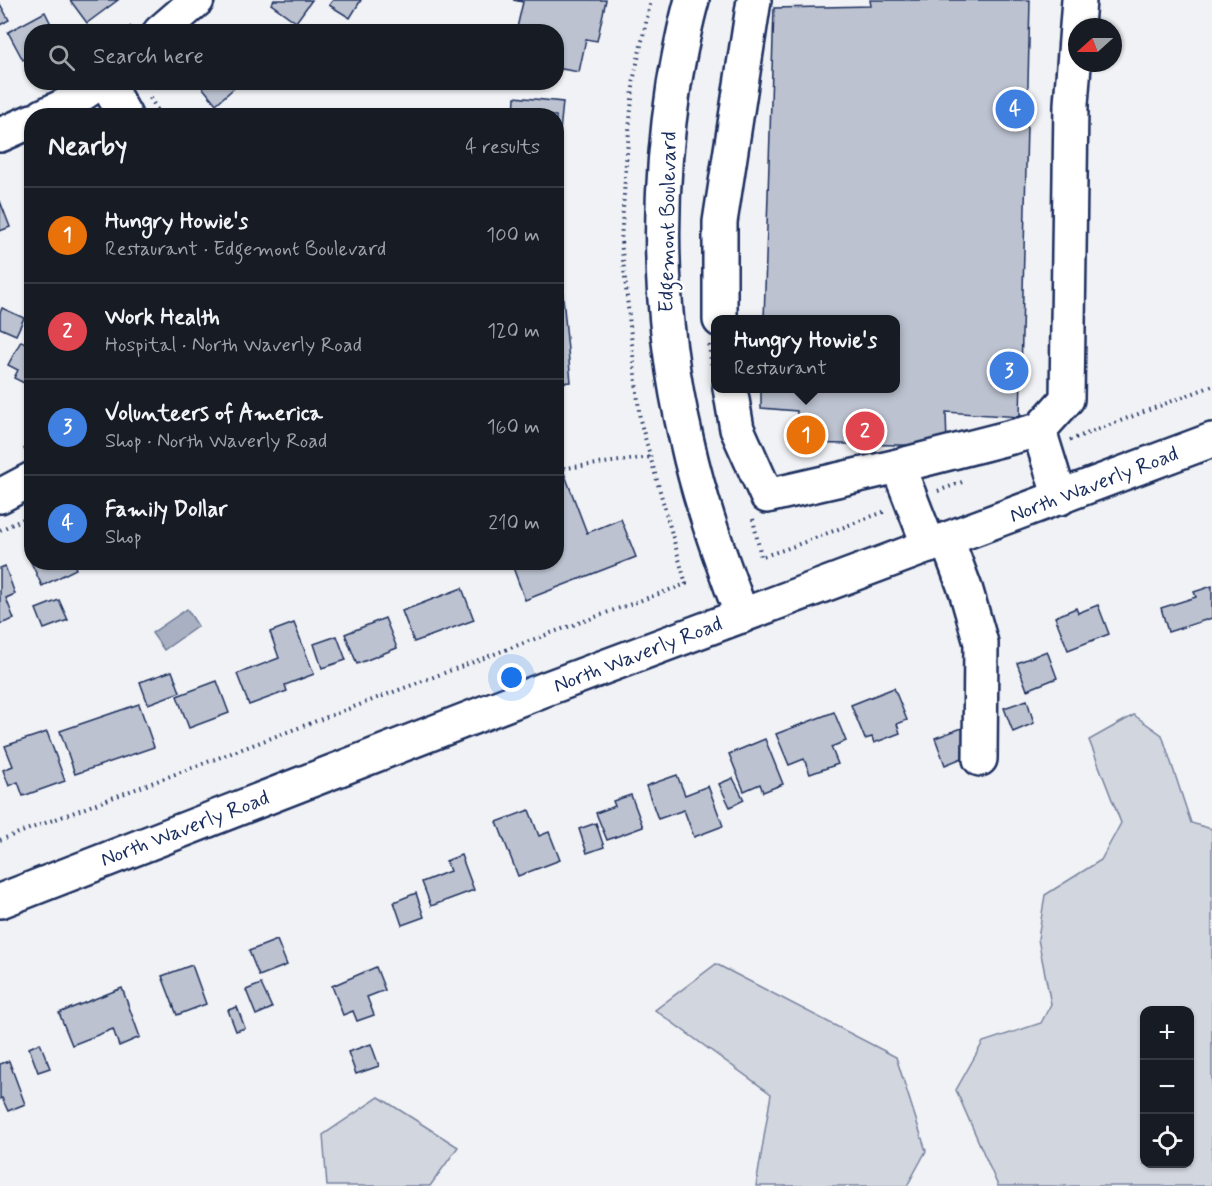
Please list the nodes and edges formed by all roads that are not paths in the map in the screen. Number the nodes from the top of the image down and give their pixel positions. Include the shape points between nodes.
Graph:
1 (197, 0) edge
2 (692, 0) edge
3 (754, 0) edge
4 (1079, 0) edge
5 (169, 24) edge
6 (88, 90) edge
7 (110, 90) edge
8 (60, 108) edge
9 (121, 108) edge
10 (24, 124) edge
11 (0, 135) edge
12 (715, 315) edge
13 (725, 393) edge
14 (737, 429) junction
15 (1042, 440) junction
16 (1212, 440) edge
17 (687, 442) junction
18 (898, 466) junction
19 (24, 483) edge
20 (0, 496) edge
21 (1060, 498) junction
22 (938, 543) junction
23 (742, 616) junction
24 (980, 759) dead end
25 (0, 901) edge

1 - 5 main road
2 - 17 main road, Edgemont Boulevard via 670,115 663,212 667,331
3 - 12 main road via 720,222
4 - 15 main road via 1071,104 1067,399
6 - 8 main road
7 - 9 main road
10 - 11 main road
13 - 14 main road
14 - 17 main road
14 - 18 main road via 767,496
15 - 18 main road
15 - 21 main road
16 - 21 main road, North Waverly Road
17 - 23 main road, Edgemont Boulevard via 719,554
18 - 22 main road via 911,501
19 - 20 main road
21 - 22 main road, North Waverly Road
22 - 23 main road, North Waverly Road
22 - 24 main road via 966,591 981,643
23 - 25 main road, North Waverly Road

